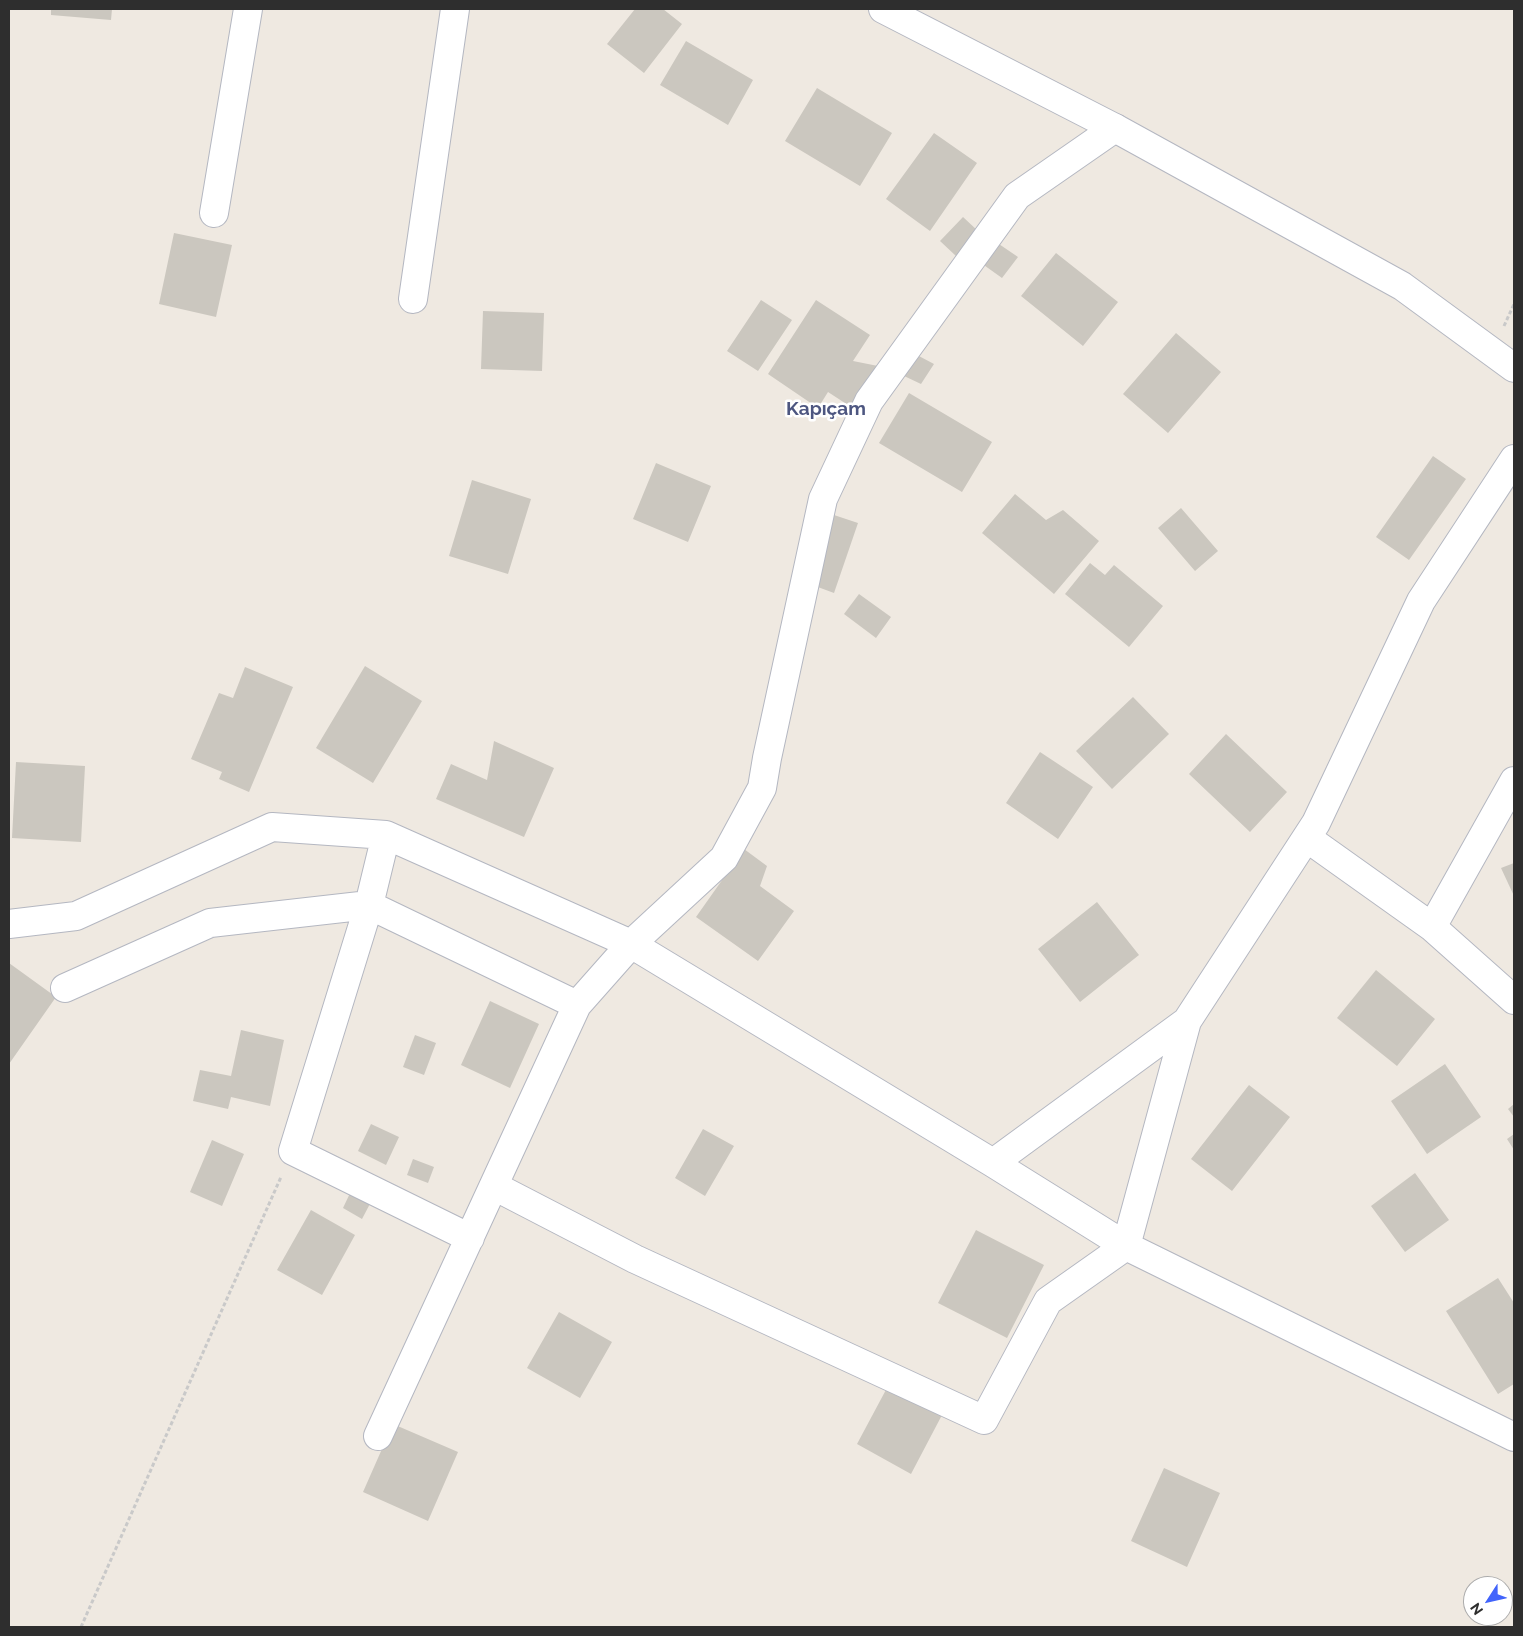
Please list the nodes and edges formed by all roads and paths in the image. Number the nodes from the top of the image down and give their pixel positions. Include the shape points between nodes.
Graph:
1 (248, 9) edge
2 (455, 9) edge
3 (883, 9) edge
4 (1114, 128) junction
5 (214, 213) dead end
6 (413, 299) dead end
7 (1514, 368) edge
8 (1514, 459) edge
9 (1514, 781) edge
10 (386, 835) junction
11 (1307, 838) junction
12 (369, 905) junction
13 (9, 924) edge
14 (1432, 927) junction
15 (631, 944) junction
16 (64, 988) dead end
17 (1514, 1000) edge
18 (577, 1006) junction
19 (1187, 1021) junction
20 (293, 1151) junction
21 (993, 1162) junction
22 (494, 1186) junction
23 (470, 1238) junction
24 (1126, 1246) junction
25 (378, 1436) dead end
26 (1514, 1437) edge
27 (81, 1627) edge

1 - 5 street
2 - 6 street
3 - 4 street
4 - 7 street via 1402,286
4 - 15 street via 1017,196 868,401 823,499 762,788 724,858
8 - 11 street via 1421,601
9 - 14 street
10 - 12 street
10 - 13 street via 272,827 76,916
10 - 15 street
11 - 14 street
11 - 19 street
12 - 16 street via 210,923
12 - 18 street
12 - 20 street
14 - 17 street
15 - 18 street
15 - 21 street
18 - 22 street
19 - 21 street
19 - 24 street
20 - 23 street
20 - 27 path
21 - 24 street
22 - 23 street
22 - 24 street via 635,1259 984,1420 1048,1301
23 - 25 street
24 - 26 street

